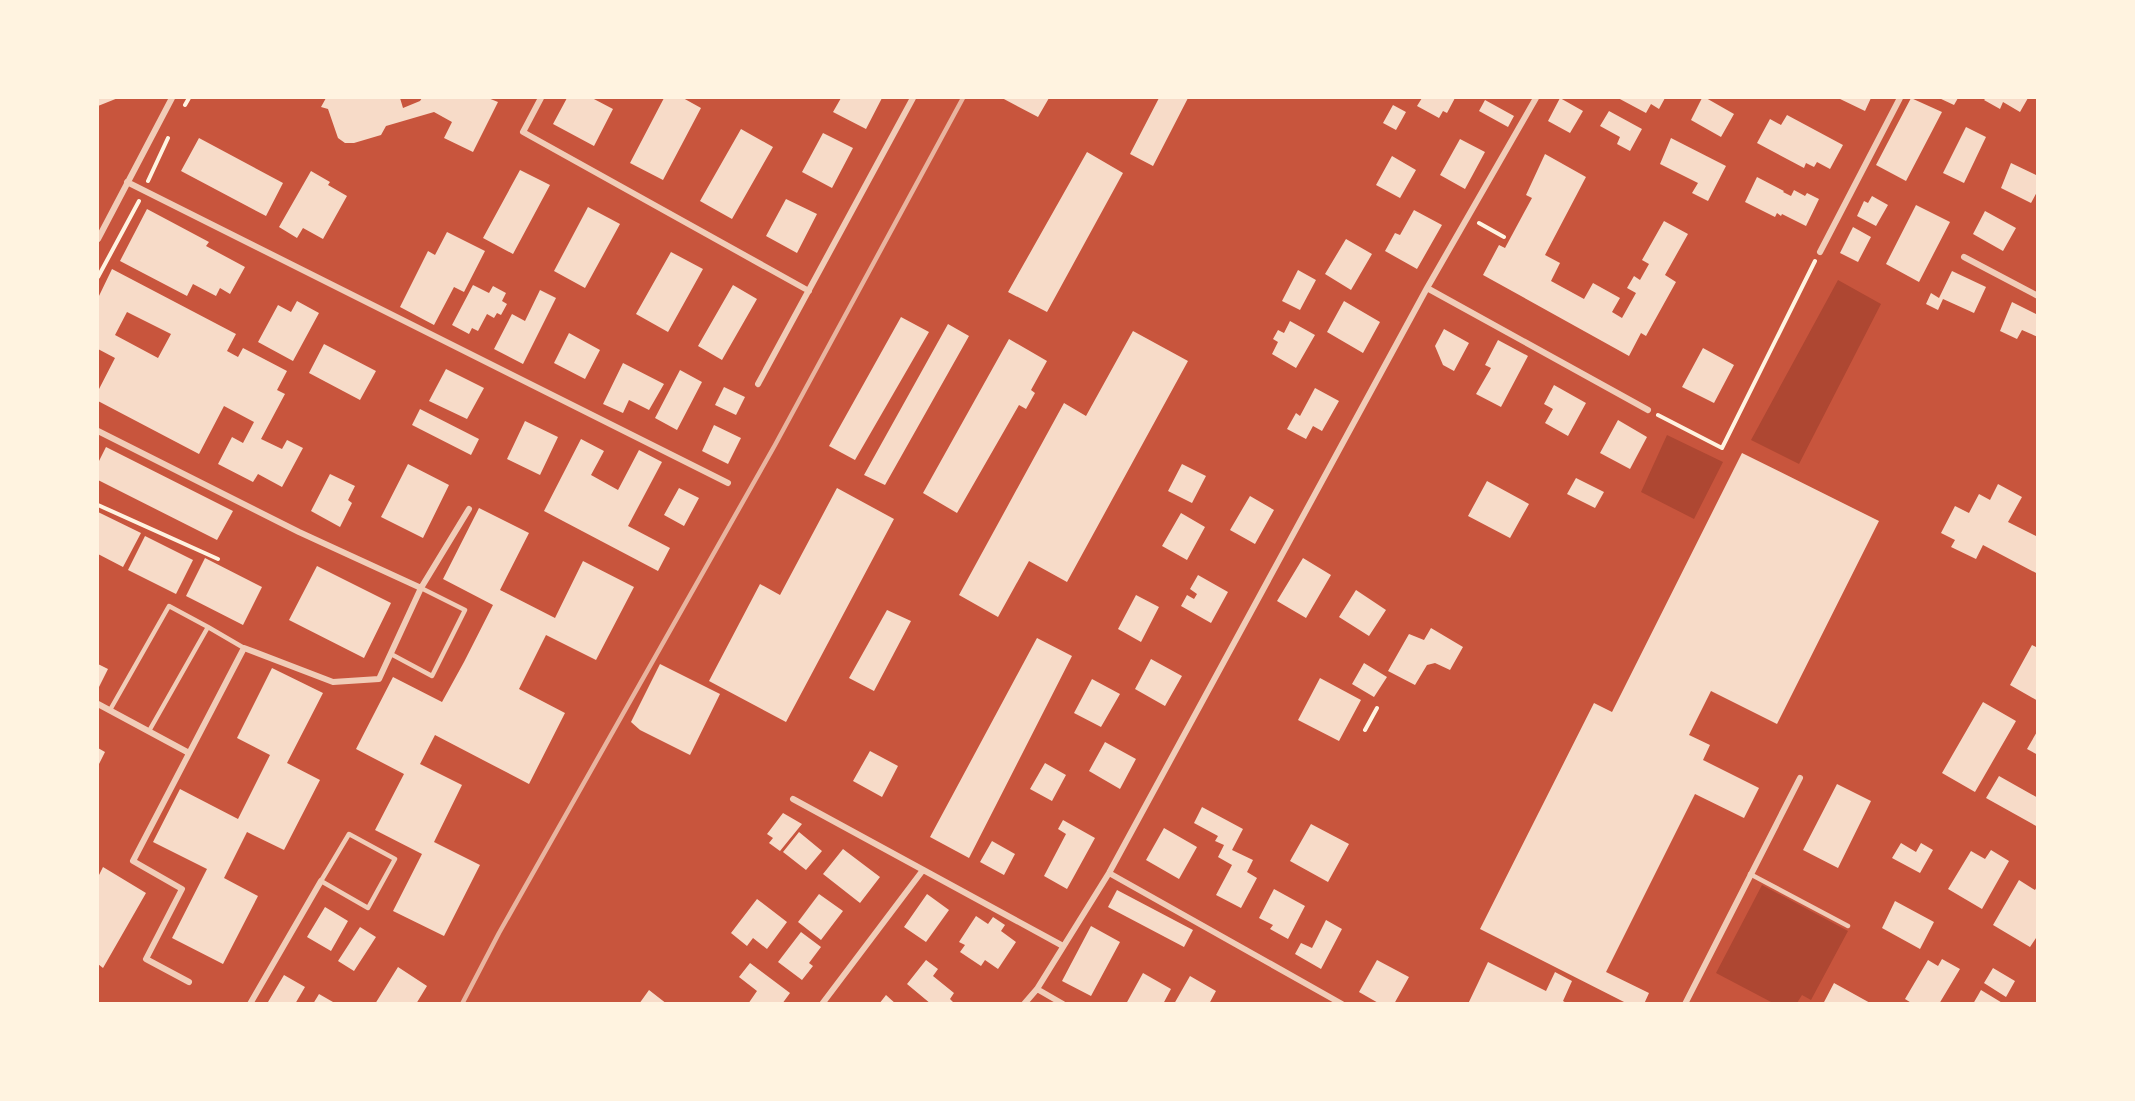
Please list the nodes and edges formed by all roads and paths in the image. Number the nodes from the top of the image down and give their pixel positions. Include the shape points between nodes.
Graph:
1 (172, 98) edge
2 (541, 98) edge
3 (913, 98) edge
4 (1536, 98) edge
5 (1900, 98) edge
6 (127, 182) junction
7 (1468, 217) junction
8 (1504, 237) dead end
9 (98, 239) edge
10 (1820, 252) joint
11 (1964, 257) dead end
12 (1427, 288) junction
13 (809, 291) junction
14 (2037, 296) edge
15 (758, 384) dead end
16 (1648, 410) joint
17 (98, 431) edge
18 (728, 483) dead end
19 (98, 505) edge
20 (469, 508) dead end
21 (218, 559) dead end
22 (421, 588) junction
23 (208, 627) junction
24 (244, 648) junction
25 (391, 654) junction
26 (98, 704) edge
27 (1377, 708) dead end
28 (110, 710) junction
29 (1365, 730) dead end
30 (148, 731) junction
31 (189, 753) junction
32 (1800, 778) dead end
33 (793, 799) dead end
34 (923, 870) junction
35 (1109, 873) junction
36 (1750, 874) junction
37 (321, 881) junction
38 (1848, 926) dead end
39 (1063, 946) junction
40 (189, 982) dead end
41 (1037, 989) junction
42 (250, 1004) edge
43 (822, 1004) edge
44 (1024, 1004) edge
45 (1063, 1004) edge
46 (1342, 1004) edge
47 (1685, 1004) edge

1 - 6 street
2 - 13 street via 523,132
3 - 13 street
4 - 7 street
5 - 10 street
6 - 9 street
6 - 18 street
7 - 8 path
7 - 12 street
10 - 16 path via 1722,448
11 - 14 street
12 - 16 street
12 - 35 street
13 - 15 street
17 - 22 street
19 - 21 path
20 - 22 street
22 - 25 street
22 - 25 lane via 465,610 432,676
23 - 24 lane
23 - 28 lane via 169,606
23 - 30 lane
24 - 25 street via 333,682 380,679
24 - 31 street
26 - 28 street
27 - 29 path
28 - 30 street
30 - 31 street
31 - 40 street via 134,861 182,890 146,959
32 - 36 street
33 - 34 street
34 - 39 street
34 - 43 street
35 - 39 street
35 - 46 street
36 - 38 lane
36 - 47 street
37 - 37 lane via 349,834 395,860 368,908
37 - 42 street
39 - 41 street
41 - 44 street
41 - 45 street

